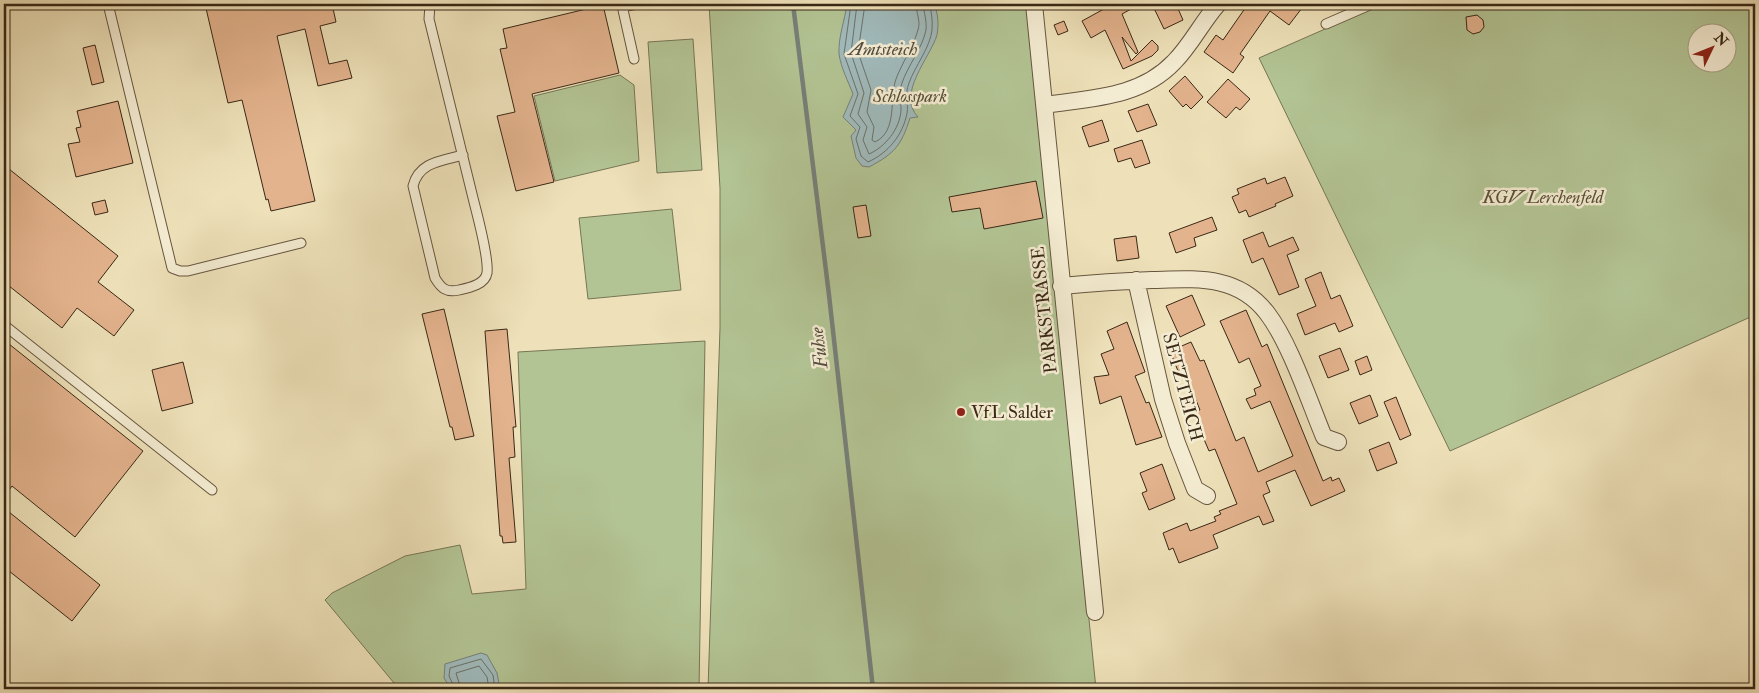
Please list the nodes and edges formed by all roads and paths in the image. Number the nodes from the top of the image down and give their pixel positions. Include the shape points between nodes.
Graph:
1 (108, 4) edge
2 (430, 4) edge
3 (638, 4) edge
4 (1034, 4) edge
5 (1218, 4) edge
6 (1372, 4) edge
7 (1326, 24) dead end
8 (634, 59) dead end
9 (1045, 105) junction
10 (463, 156) junction
11 (301, 243) dead end
12 (1136, 280) junction
13 (1061, 286) junction
14 (4, 325) edge
15 (1338, 442) dead end
16 (212, 490) dead end
17 (1207, 496) dead end
18 (1095, 612) dead end

1 - 11 lane via 172,268 188,271
2 - 10 lane via 429,19
3 - 8 lane via 626,6 623,10
4 - 9 street, PARKSTRASSE
5 - 9 street via 1174,63 1148,82 1115,94
6 - 7 lane
9 - 13 street, PARKSTRASSE
10 - 10 lane via 481,229 487,274 483,281 450,292 441,288 435,278 413,186 415,176 422,168 432,162
12 - 13 street
12 - 15 street via 1206,279 1224,283 1254,299 1278,328 1324,437
12 - 17 street, SETZTEICH via 1163,399 1177,442 1195,489
13 - 18 street, PARKSTRASSE
14 - 16 lane

